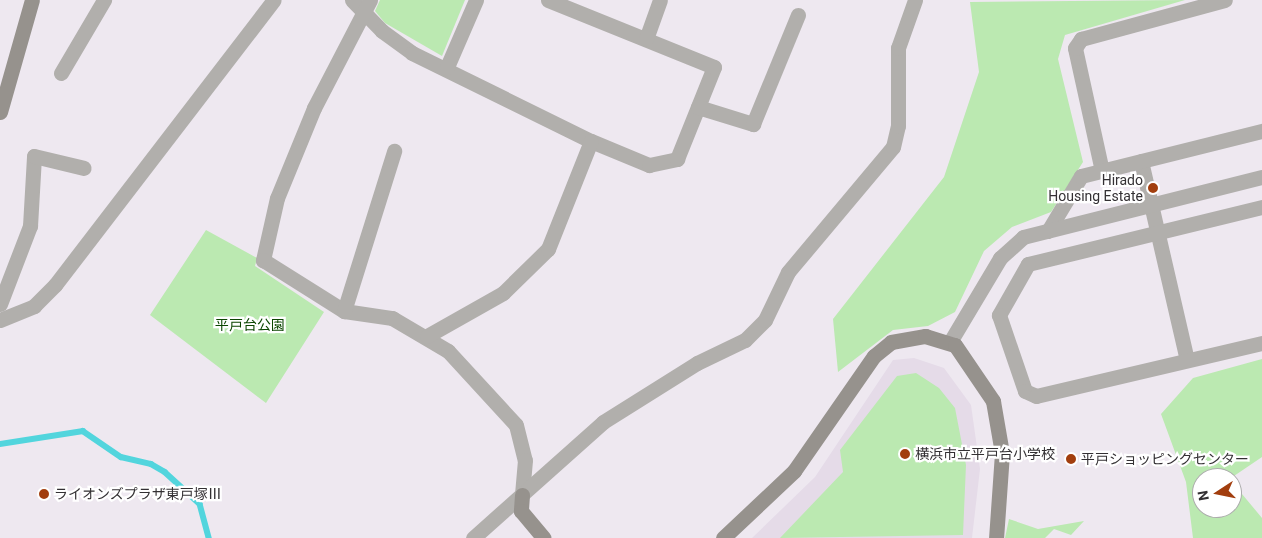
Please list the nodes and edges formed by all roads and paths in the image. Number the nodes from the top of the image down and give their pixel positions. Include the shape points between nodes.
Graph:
1 (32, 0) edge
2 (104, 0) edge
3 (274, 0) edge
4 (352, 0) edge
5 (476, 0) edge
6 (548, 0) edge
7 (660, 0) edge
8 (915, 0) edge
9 (1225, 0) edge
10 (367, 6) edge
11 (798, 15) dead end
12 (646, 39) junction
13 (447, 67) junction
14 (61, 73) dead end
15 (698, 107) junction
16 (0, 112) edge
17 (1262, 131) edge
18 (591, 141) junction
19 (394, 151) dead end
20 (1141, 161) junction
21 (84, 168) dead end
22 (1102, 171) junction
23 (1262, 177) edge
24 (1150, 205) junction
25 (1262, 207) edge
26 (1048, 231) junction
27 (1157, 232) junction
28 (0, 304) edge
29 (344, 311) junction
30 (0, 320) edge
31 (428, 336) junction
32 (950, 342) junction
33 (1262, 343) edge
34 (1187, 360) junction
35 (522, 495) junction
36 (473, 538) edge
37 (544, 538) edge
38 (723, 538) edge
39 (996, 538) edge

1 - 16 street
2 - 14 street
3 - 30 street via 55,285 34,306
4 - 10 street
5 - 13 street
6 - 12 street
7 - 12 street
8 - 35 street via 898,48 898,126 893,147 788,272 765,320 745,340 697,363 603,422
9 - 22 street via 1081,39 1075,48
10 - 13 street via 412,53
10 - 29 street via 310,117 277,198 263,260
11 - 15 street via 753,124
12 - 15 street via 714,67
13 - 18 street
15 - 18 street via 677,159 666,164 649,165
17 - 20 street
18 - 31 street via 548,249 504,293
19 - 29 street
20 - 22 street
20 - 24 street
21 - 28 street via 34,156 30,226
22 - 26 street via 1081,176
23 - 24 street
24 - 26 street
24 - 27 street
25 - 27 street
26 - 32 street via 1023,237 1011,246
27 - 34 street
27 - 34 street via 1028,264 999,315 1024,391 1036,396
29 - 31 street via 392,318
31 - 35 street via 486,389 516,425 525,460
32 - 38 street via 906,337 874,356 794,471
32 - 39 street via 971,362 993,401 1002,453
33 - 34 street
35 - 36 street
35 - 37 street via 521,511

